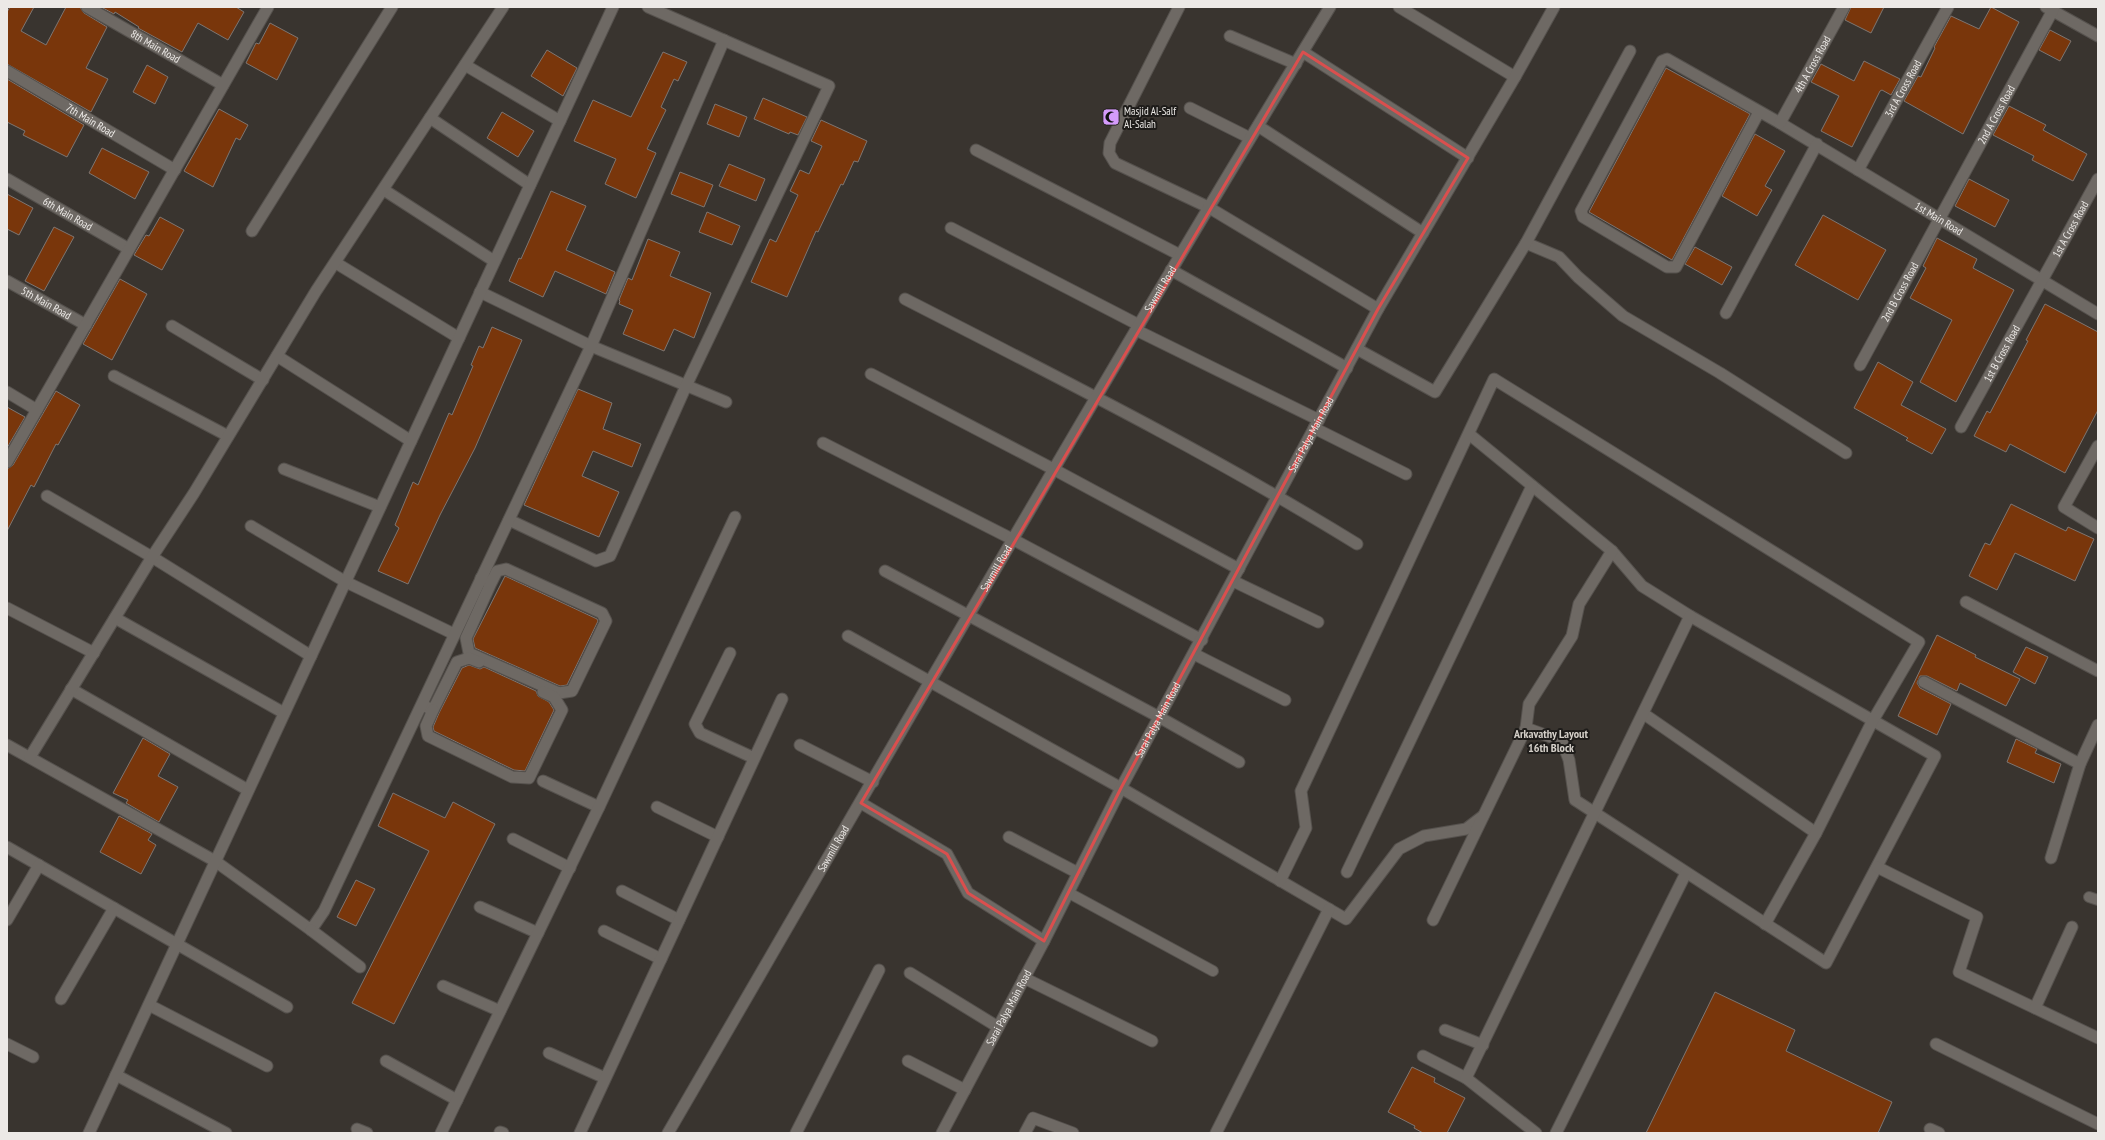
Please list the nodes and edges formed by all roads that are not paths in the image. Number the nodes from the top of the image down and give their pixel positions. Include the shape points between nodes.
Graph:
1 (87, 7) edge
2 (268, 7) edge
3 (392, 7) edge
4 (503, 7) edge
5 (613, 7) edge
6 (648, 7) edge
7 (1179, 7) edge
8 (1330, 7) edge
9 (1399, 7) edge
10 (1554, 7) edge
11 (1844, 7) edge
12 (1948, 7) edge
13 (2049, 9) edge
14 (1230, 36) dead end
15 (2098, 36) edge
16 (724, 40) junction
17 (1630, 51) dead end
18 (1303, 52) junction
19 (1296, 64) junction
20 (465, 65) junction
21 (7, 71) edge
22 (1515, 77) junction
23 (223, 85) junction
24 (1190, 108) dead end
25 (1759, 112) junction
26 (430, 118) junction
27 (560, 121) junction
28 (1780, 122) junction
29 (1258, 126) junction
30 (1250, 138) junction
31 (1817, 144) junction
32 (976, 150) dead end
33 (1468, 158) junction
34 (175, 170) junction
35 (1858, 170) junction
36 (7, 179) edge
37 (2098, 179) edge
38 (530, 185) junction
39 (384, 190) junction
40 (1208, 207) junction
41 (1940, 219) junction
42 (951, 228) dead end
43 (252, 231) dead end
44 (1423, 233) junction
45 (1526, 243) junction
46 (129, 249) junction
47 (1180, 255) junction
48 (494, 262) junction
49 (336, 263) junction
50 (1171, 270) junction
51 (7, 280) edge
52 (2042, 280) junction
53 (480, 292) junction
54 (905, 299) dead end
55 (1378, 309) junction
56 (1726, 313) dead end
57 (2098, 314) edge
58 (86, 325) junction
59 (172, 326) dead end
60 (1138, 327) junction
61 (459, 338) junction
62 (591, 346) junction
63 (1357, 349) junction
64 (277, 356) junction
65 (1860, 365) dead end
66 (1347, 368) junction
67 (871, 374) dead end
68 (114, 376) dead end
69 (263, 380) junction
70 (686, 386) junction
71 (7, 392) edge
72 (1097, 398) junction
73 (726, 402) dead end
74 (37, 410) junction
75 (1317, 424) junction
76 (1961, 427) dead end
77 (1469, 434) junction
78 (228, 436) junction
79 (411, 441) junction
80 (823, 443) dead end
81 (2098, 446) edge
82 (1846, 453) dead end
83 (7, 462) edge
84 (284, 469) dead end
85 (1055, 470) junction
86 (1406, 474) dead end
87 (1532, 486) junction
88 (47, 496) dead end
89 (1278, 496) junction
90 (380, 508) junction
91 (735, 517) dead end
92 (509, 520) junction
93 (251, 526) dead end
94 (2098, 528) edge
95 (1014, 540) junction
96 (1357, 544) dead end
97 (1612, 551) junction
98 (152, 557) junction
99 (1240, 569) junction
100 (885, 571) dead end
101 (486, 581) junction
102 (1233, 581) junction
103 (346, 582) junction
104 (1966, 602) dead end
105 (7, 608) edge
106 (970, 616) junction
107 (1690, 616) junction
108 (115, 618) junction
109 (1318, 622) dead end
110 (454, 634) junction
111 (848, 636) dead end
112 (1202, 640) junction
113 (94, 653) junction
114 (730, 654) dead end
115 (1194, 654) junction
116 (311, 656) junction
117 (2098, 672) edge
118 (929, 682) junction
119 (1924, 682) dead end
120 (71, 689) junction
121 (782, 699) dead end
122 (1285, 700) dead end
123 (422, 705) junction
124 (433, 710) junction
125 (284, 713) junction
126 (1644, 714) junction
127 (1159, 717) junction
128 (1872, 722) junction
129 (2098, 725) edge
130 (1526, 728) junction
131 (7, 745) edge
132 (800, 745) dead end
133 (30, 757) junction
134 (754, 758) junction
135 (1239, 762) dead end
136 (2080, 764) junction
137 (543, 781) dead end
138 (873, 782) junction
139 (1121, 788) junction
140 (248, 790) junction
141 (861, 803) junction
142 (599, 807) junction
143 (657, 808) dead end
144 (1593, 813) junction
145 (1483, 816) junction
146 (1816, 833) junction
147 (718, 837) junction
148 (1009, 837) dead end
149 (513, 839) dead end
150 (7, 847) edge
151 (2051, 858) dead end
152 (216, 861) junction
153 (39, 866) junction
154 (1876, 867) junction
155 (570, 868) junction
156 (1347, 872) dead end
157 (1078, 873) junction
158 (1686, 873) junction
159 (1280, 881) junction
160 (622, 891) dead end
161 (1069, 892) junction
162 (480, 907) dead end
163 (114, 908) junction
164 (1329, 909) junction
165 (7, 920) edge
166 (679, 920) junction
167 (1433, 920) dead end
168 (1765, 924) junction
169 (2072, 927) dead end
170 (311, 930) junction
171 (604, 931) dead end
172 (538, 933) junction
173 (1044, 941) junction
174 (177, 945) junction
175 (661, 959) junction
176 (360, 967) dead end
177 (879, 970) dead end
178 (1213, 971) dead end
179 (910, 973) dead end
180 (1024, 978) junction
181 (443, 986) dead end
182 (61, 999) dead end
183 (149, 1005) junction
184 (287, 1007) dead end
185 (2035, 1008) junction
186 (500, 1011) junction
187 (998, 1027) junction
188 (1445, 1030) dead end
189 (2098, 1038) edge
190 (1152, 1041) dead end
191 (7, 1044) edge
192 (1936, 1044) dead end
193 (1483, 1045) junction
194 (549, 1053) dead end
195 (1422, 1056) dead end
196 (34, 1058) dead end
197 (386, 1061) dead end
198 (908, 1061) dead end
199 (267, 1066) dead end
200 (116, 1075) junction
201 (605, 1078) junction
202 (1466, 1078) junction
203 (965, 1090) junction
204 (457, 1100) junction
205 (2098, 1124) edge
206 (1530, 1131) edge
207 (89, 1133) edge
208 (226, 1133) edge
209 (441, 1133) edge
210 (580, 1133) edge
211 (668, 1133) edge
212 (796, 1133) edge
213 (942, 1133) edge
214 (1026, 1133) edge
215 (1073, 1133) edge
216 (1216, 1133) edge
217 (1556, 1133) edge

1 - 23 street, 8th Main Road
2 - 23 street
3 - 43 street
4 - 20 street
5 - 27 street
6 - 16 street
7 - 40 street via 1110,143 1109,153 1115,163
8 - 18 street, Sawmill Road
9 - 22 street
10 - 22 street, Sarai Palya Main Road
11 - 28 street, 4th A Cross Road
12 - 35 street, 3rd A Cross Road
13 - 15 street
13 - 41 street, 2nd A Cross Road
14 - 19 street
16 - 62 street
16 - 70 street via 829,86
17 - 45 street
18 - 19 street, Sawmill Road
18 - 33 street
19 - 29 street, Sawmill Road
20 - 26 street
20 - 27 street
21 - 34 street, 7th Main Road
22 - 33 street, Sarai Palya Main Road
23 - 34 street
24 - 30 street
25 - 25 street, 1st Main Road via 1664,59 1581,212 1583,217 1668,267 1676,266
25 - 28 street, 1st Main Road
26 - 38 street
26 - 39 street
27 - 38 street
28 - 31 street, 1st Main Road
29 - 30 street, Sawmill Road
29 - 44 street
30 - 40 street, Sawmill Road
31 - 35 street, 1st Main Road
31 - 56 street
32 - 47 street
33 - 44 street, Sarai Palya Main Road
34 - 46 street
35 - 41 street, 1st Main Road
36 - 46 street, 6th Main Road
37 - 52 street, 1st A Cross Road
38 - 48 street
39 - 48 street
39 - 49 street
40 - 47 street, Sawmill Road
40 - 55 street
41 - 52 street, 1st Main Road
41 - 65 street, 2nd B Cross Road
42 - 60 street
44 - 55 street, Sarai Palya Main Road
45 - 63 street via 1435,392
45 - 82 street via 1559,257 1622,316 1720,373
46 - 58 street
47 - 50 street, Sawmill Road
48 - 53 street
49 - 61 street
49 - 64 street
50 - 60 street, Sawmill Road
50 - 66 street
51 - 58 street, 5th Main Road
52 - 57 street, 1st Main Road
52 - 76 street, 1st B Cross Road
53 - 61 street
53 - 62 street
54 - 72 street
55 - 63 street, Sarai Palya Main Road
58 - 74 street
59 - 69 street
60 - 72 street, Sawmill Road
60 - 75 street
61 - 79 street
62 - 70 street
62 - 92 street
63 - 66 street, Sarai Palya Main Road
64 - 69 street
64 - 79 street
66 - 75 street, Sarai Palya Main Road
67 - 85 street
68 - 78 street
69 - 78 street
70 - 73 street
70 - 92 street via 610,556 596,561
71 - 74 street
72 - 85 street, Sawmill Road
72 - 89 street
74 - 83 street
75 - 86 street
75 - 89 street, Sarai Palya Main Road
77 - 87 street
77 - 128 street via 1494,379 1919,642
77 - 159 street via 1301,791 1306,828
78 - 98 street
79 - 90 street
80 - 95 street
81 - 94 street via 2064,507
84 - 90 street
85 - 95 street, Sawmill Road
85 - 99 street
87 - 97 street
87 - 156 street
88 - 98 street
89 - 96 street
89 - 99 street, Sarai Palya Main Road
90 - 103 street
91 - 142 street
92 - 101 street
93 - 103 street
95 - 106 street, Sawmill Road
95 - 112 street
97 - 107 street via 1642,586
97 - 130 street via 1578,604 1572,636 1529,704
98 - 108 street
98 - 116 street
99 - 102 street, Sarai Palya Main Road
100 - 106 street
101 - 101 street via 497,571 506,569 602,613 606,621 572,692 559,693 469,653 466,638
101 - 110 street
102 - 109 street
102 - 112 street, Sarai Palya Main Road
103 - 110 street
103 - 116 street
104 - 117 street
105 - 113 street
106 - 118 street, Sawmill Road
106 - 127 street
107 - 126 street
107 - 128 street
108 - 113 street
108 - 125 street
110 - 123 street
111 - 118 street
112 - 115 street, Sarai Palya Main Road
113 - 120 street
114 - 134 street via 695,724 700,733
115 - 122 street
115 - 127 street, Sarai Palya Main Road
116 - 125 street
118 - 138 street, Sawmill Road
118 - 139 street
119 - 136 street
120 - 133 street
120 - 140 street
121 - 134 street
123 - 124 street
123 - 170 street via 324,911
124 - 124 street via 457,662 469,658 554,697 562,710 529,778 512,777 428,736 426,726
125 - 140 street
126 - 144 street
126 - 146 street
127 - 135 street
127 - 139 street, Sarai Palya Main Road
128 - 146 street
128 - 154 street via 1935,756
129 - 136 street
130 - 144 street via 1562,741 1569,760 1575,800
130 - 145 street
131 - 133 street
132 - 138 street
133 - 152 street
134 - 147 street
136 - 151 street
137 - 142 street
138 - 141 street, Sawmill Road
139 - 157 street, Sarai Palya Main Road
139 - 159 street
140 - 152 street
141 - 173 street via 947,854 968,893
141 - 211 street, Sawmill Road
142 - 155 street
143 - 147 street
144 - 158 street
144 - 193 street
145 - 164 street via 1466,829 1424,836 1399,849 1346,919
145 - 167 street
146 - 168 street
147 - 166 street
148 - 157 street
149 - 155 street
150 - 153 street
152 - 170 street
152 - 174 street
153 - 163 street
153 - 165 street
154 - 168 street via 1826,963
154 - 185 street via 1977,917 1959,972
155 - 172 street
157 - 161 street, Sarai Palya Main Road
158 - 168 street
158 - 217 street
159 - 164 street
160 - 166 street
161 - 173 street, Sarai Palya Main Road
161 - 178 lane
162 - 172 street
163 - 174 street
163 - 182 street
164 - 216 street
166 - 175 street
169 - 185 street
170 - 176 street
171 - 175 street
172 - 186 street
173 - 180 street, Sarai Palya Main Road
174 - 183 street
174 - 184 street
175 - 201 street
177 - 212 street
179 - 187 street
180 - 187 street, Sarai Palya Main Road
180 - 190 street
181 - 186 street
183 - 199 street
183 - 200 street
185 - 189 street
186 - 204 street
187 - 203 street, Sarai Palya Main Road
188 - 193 street
191 - 196 street
192 - 205 street
193 - 202 street
194 - 201 street
195 - 202 street
197 - 204 street
198 - 203 street
200 - 207 street
200 - 208 street
201 - 210 street
202 - 206 street
203 - 213 street, Sarai Palya Main Road
204 - 209 street
214 - 215 street via 1033,1118

